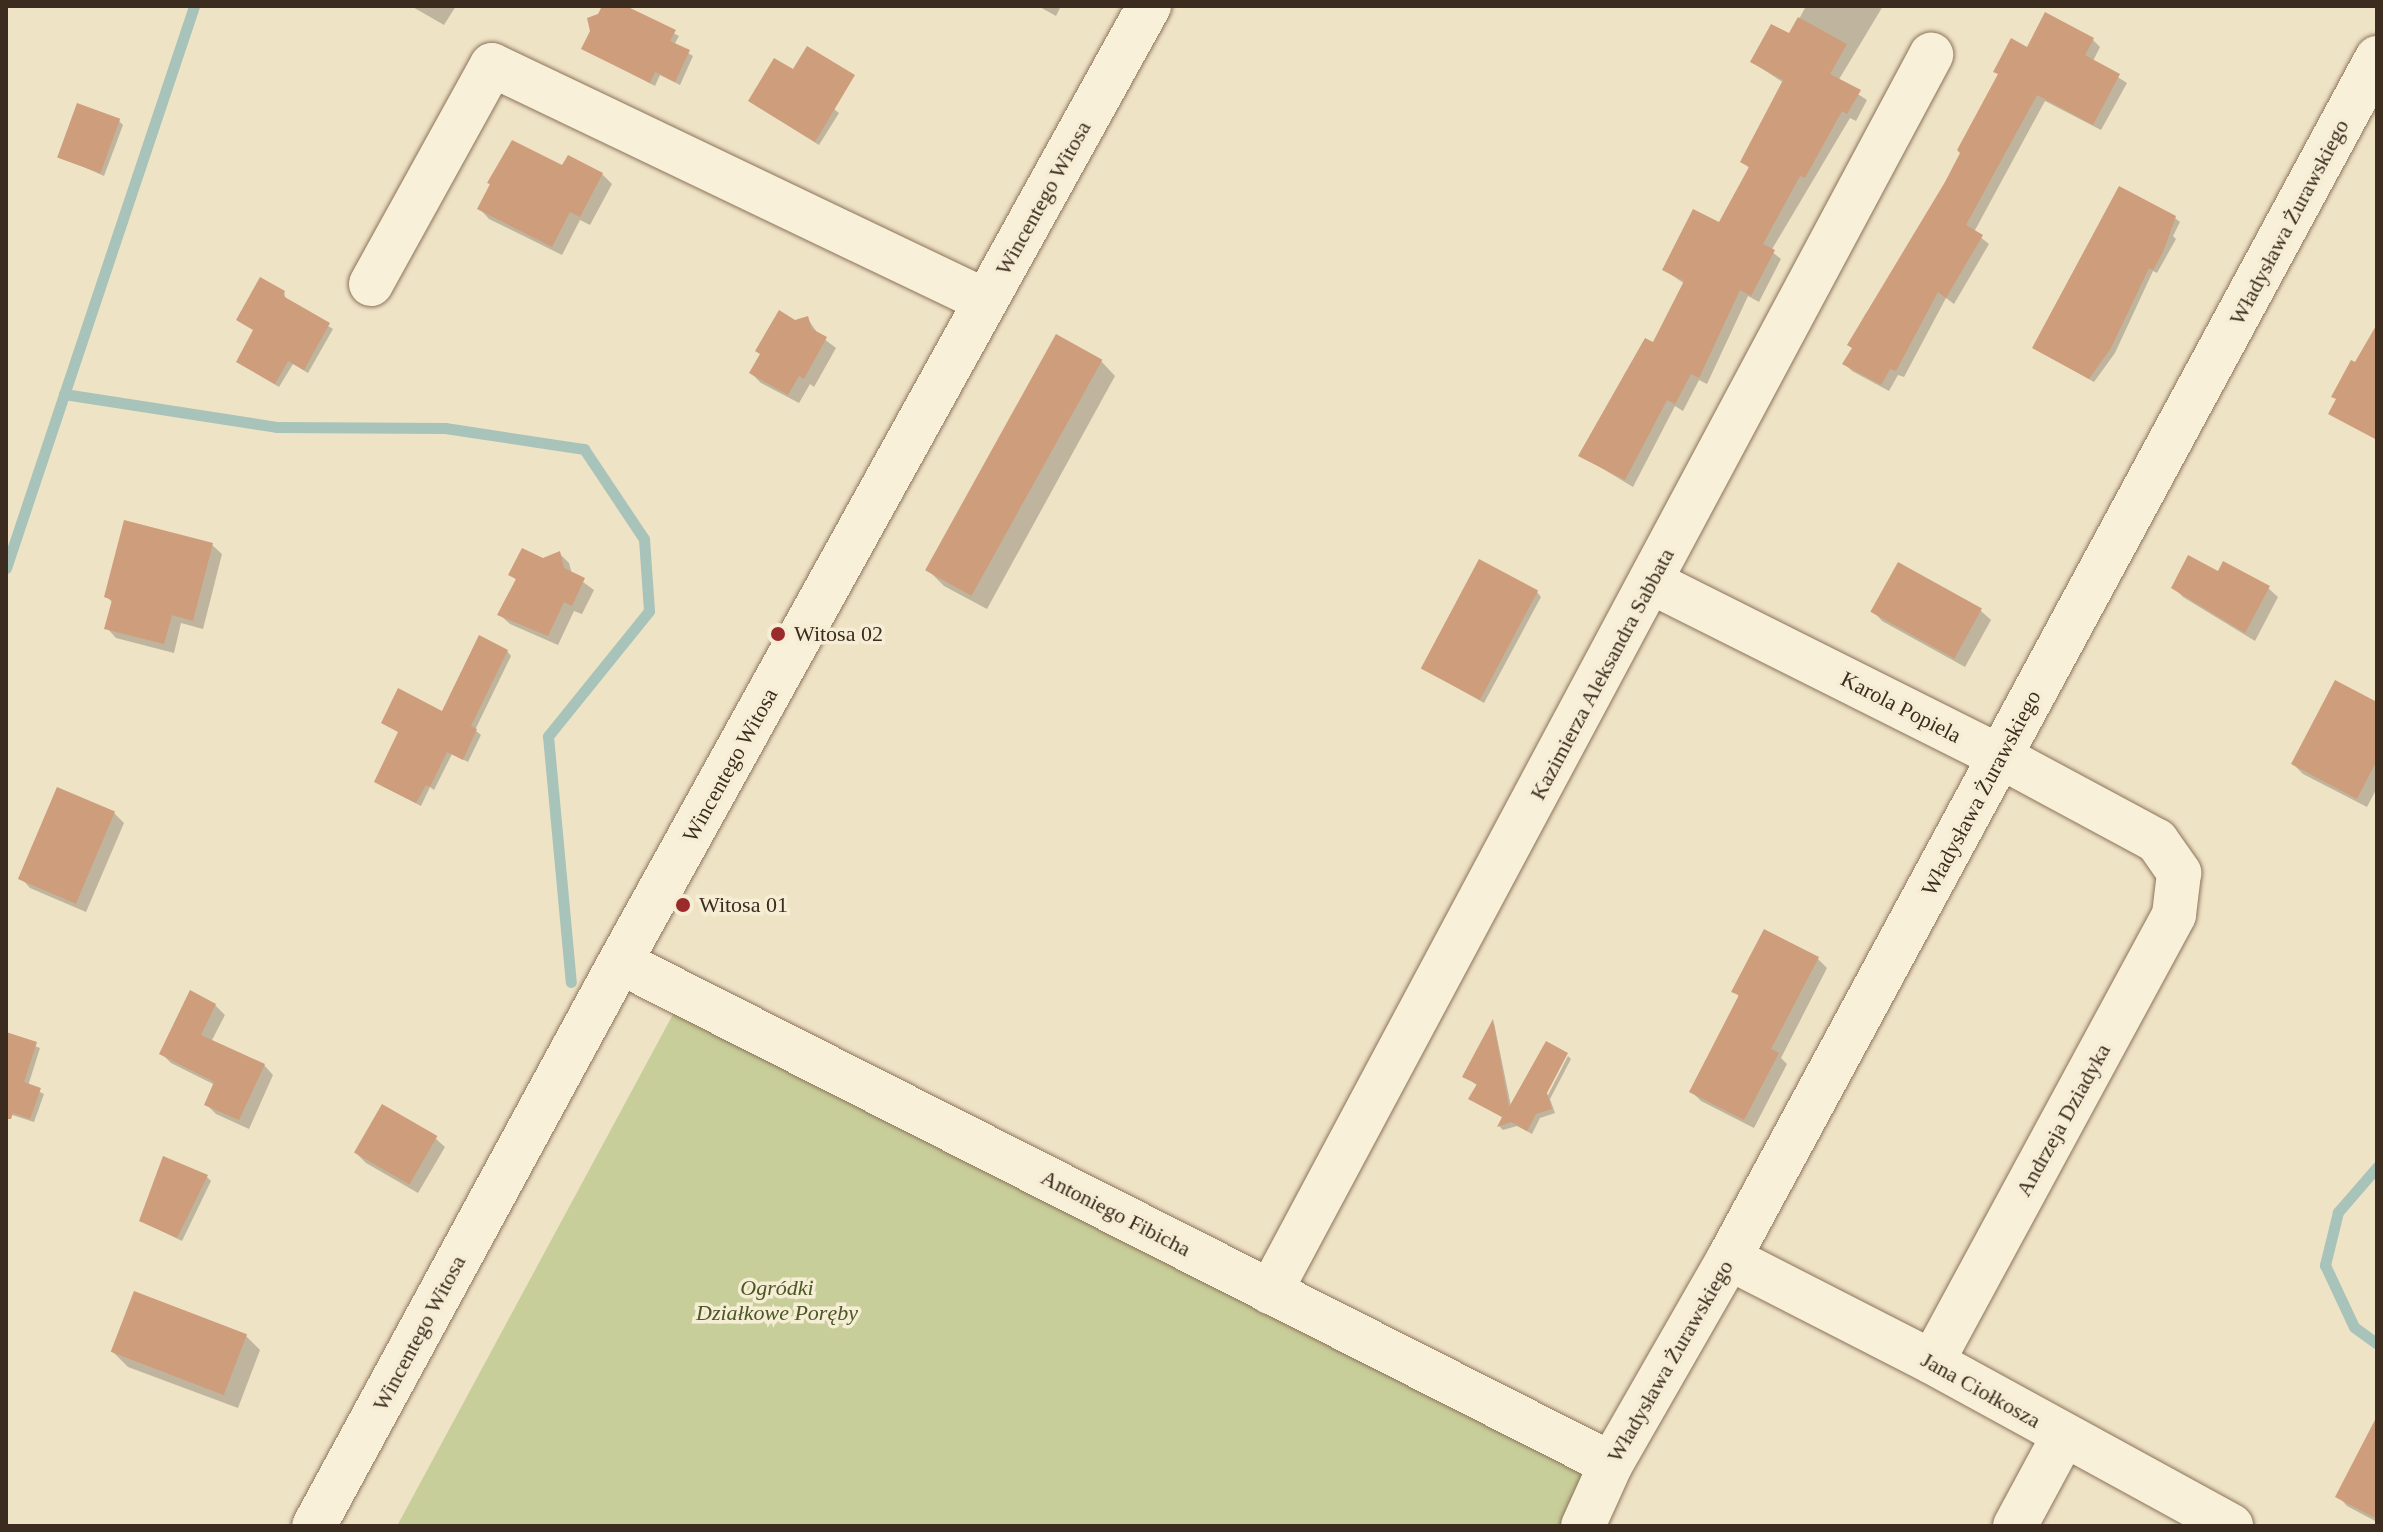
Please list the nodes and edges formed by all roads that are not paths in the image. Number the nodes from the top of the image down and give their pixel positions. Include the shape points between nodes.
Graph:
1 (1149, 6) edge
2 (1931, 55) dead end
3 (2377, 58) edge
4 (371, 284) dead end
5 (986, 301) junction
6 (1651, 582) junction
7 (2001, 757) junction
8 (2179, 873) joint
9 (620, 962) junction
10 (1729, 1258) junction
11 (1270, 1292) junction
12 (1932, 1362) junction
13 (2064, 1435) junction
14 (1611, 1464) junction
15 (314, 1526) edge
16 (1583, 1526) edge
17 (2015, 1526) edge
18 (2231, 1526) edge

1 - 5 street, Wincentego Witosa
2 - 6 street, Kazimierza Aleksandra Sabbata
3 - 7 street, Władysława Żurawskiego
4 - 5 street via 492,65
5 - 9 street, Wincentego Witosa
6 - 7 street, Karola Popiela
6 - 11 street, Kazimierza Aleksandra Sabbata
7 - 8 street, Karola Popiela via 2157,841
7 - 10 street, Władysława Żurawskiego
8 - 12 street, Andrzeja Dziadyka via 2174,915
9 - 11 street, Antoniego Fibicha
9 - 15 street, Wincentego Witosa
10 - 12 street, Jana Ciołkosza
10 - 14 street, Władysława Żurawskiego
11 - 14 street, Antoniego Fibicha
12 - 13 street, Jana Ciołkosza
13 - 17 street
13 - 18 street, Jana Ciołkosza
14 - 16 street, Władysława Żurawskiego

